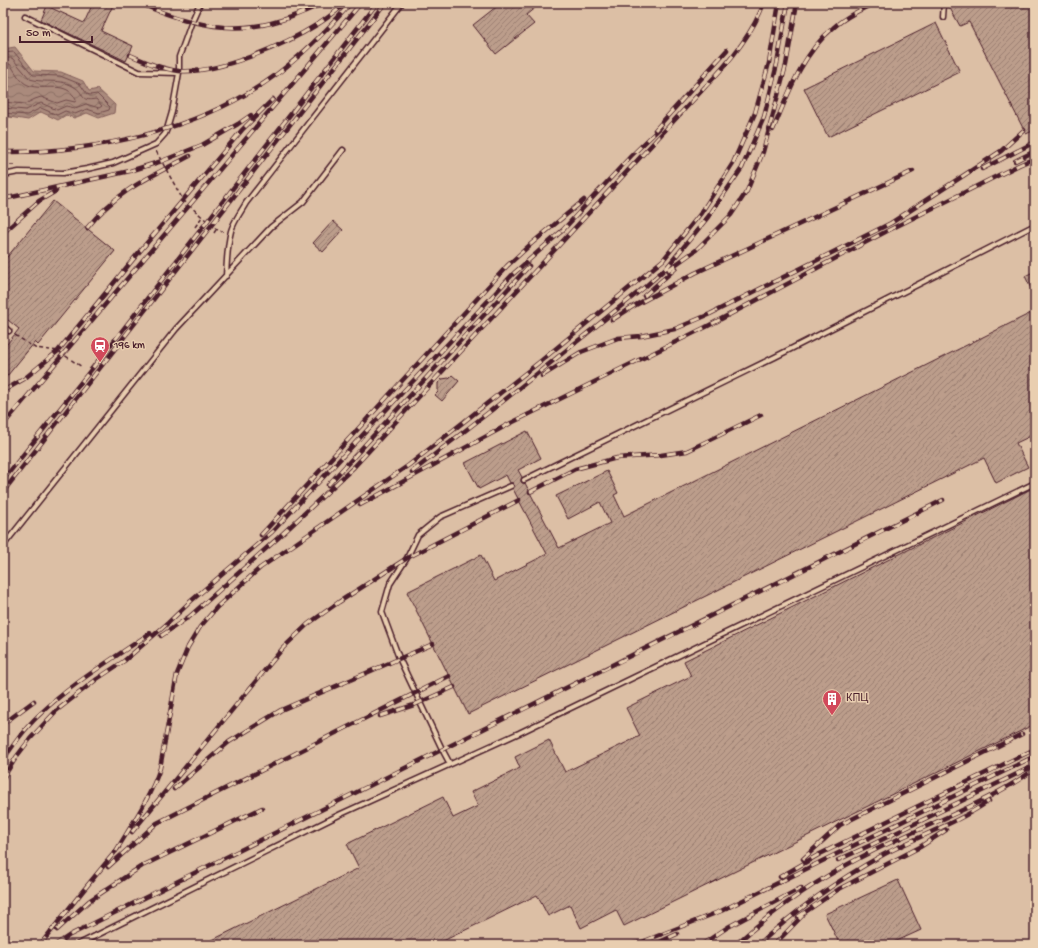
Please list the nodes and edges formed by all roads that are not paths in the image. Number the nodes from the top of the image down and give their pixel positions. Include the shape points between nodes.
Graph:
1 (200, 3) edge
2 (402, 3) edge
3 (944, 3) edge
4 (25, 16) dead end
5 (943, 17) dead end
6 (179, 73) junction
7 (344, 150) dead end
8 (3, 175) edge
9 (1035, 225) edge
10 (226, 276) junction
11 (3, 326) edge
12 (9, 331) road end
13 (524, 480) dead end
14 (1035, 483) edge
15 (512, 486) dead end
16 (3, 546) edge
17 (450, 764) junction
18 (76, 945) edge

1 - 6 lane via 180,57
2 - 10 lane via 246,203 231,231
3 - 5 lane
4 - 6 lane via 139,72
6 - 8 lane via 165,134 156,144 113,163 87,169 63,173 19,172
7 - 10 lane via 303,202 271,228
9 - 13 lane
10 - 16 lane via 176,329
11 - 12 lane
14 - 17 lane via 526,730
15 - 17 lane via 440,517 418,535 390,584 382,612 399,658
17 - 18 lane via 328,820

